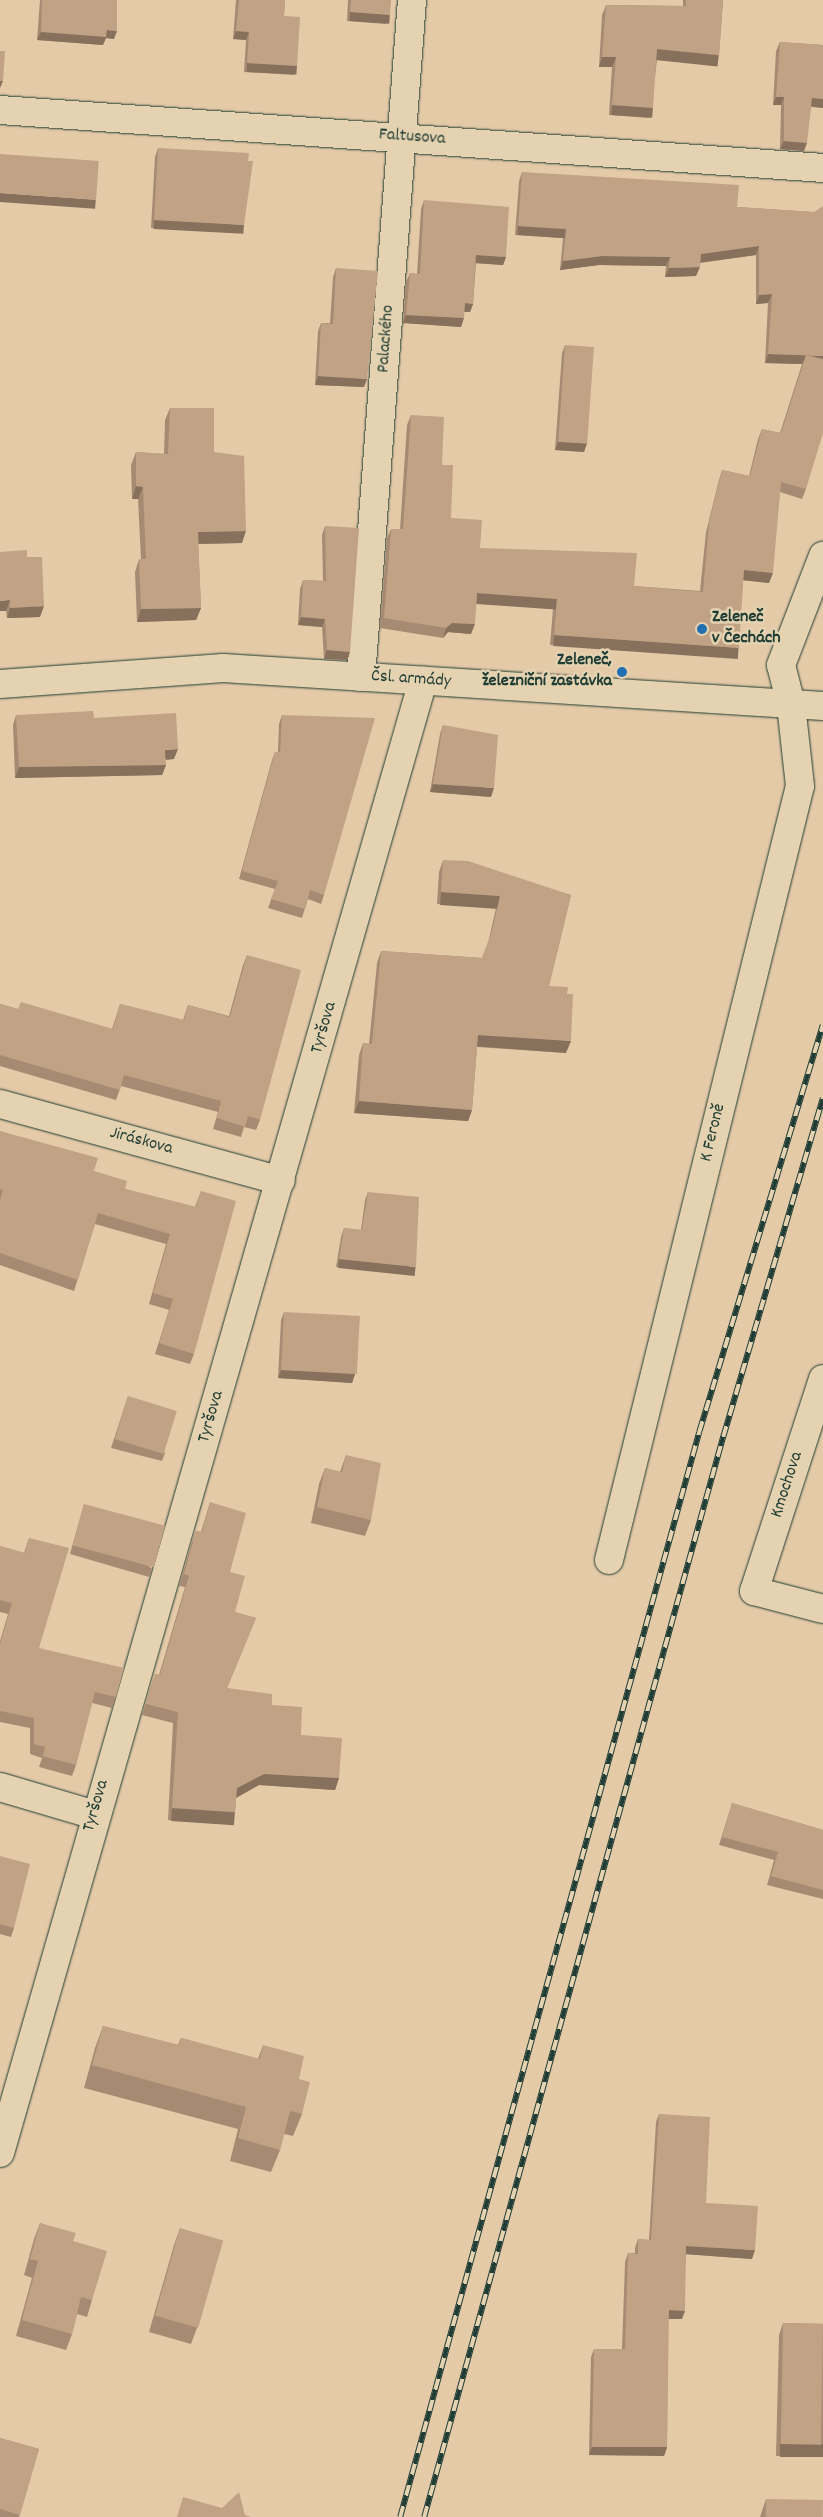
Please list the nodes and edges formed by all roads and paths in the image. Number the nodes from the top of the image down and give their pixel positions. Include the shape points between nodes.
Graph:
1 (412, 0) edge
2 (0, 110) edge
3 (403, 137) junction
4 (823, 168) edge
5 (823, 556) edge
6 (361, 677) junction
7 (423, 681) junction
8 (0, 684) edge
9 (791, 704) junction
10 (823, 706) edge
11 (0, 1104) edge
12 (281, 1181) junction
13 (823, 1379) edge
14 (609, 1560) dead end
15 (823, 1609) edge
16 (0, 1787) edge
17 (94, 1814) junction
18 (0, 2153) edge

1 - 3 street, Palackého
2 - 3 street, Faltusova
3 - 4 street, Faltusova
3 - 6 street, Palackého
5 - 9 street, K Feroně via 781,665
6 - 7 street, Čsl. armády
6 - 8 street, Čsl. armády via 223,668
7 - 9 street, Čsl. armády
7 - 12 street, Tyršova
9 - 10 street, Čsl. armády
9 - 14 street, K Feroně via 800,786
11 - 12 street, Jiráskova
12 - 17 street, Tyršova
13 - 15 street, Kmochova via 754,1591
16 - 17 street
17 - 18 street, Tyršova

